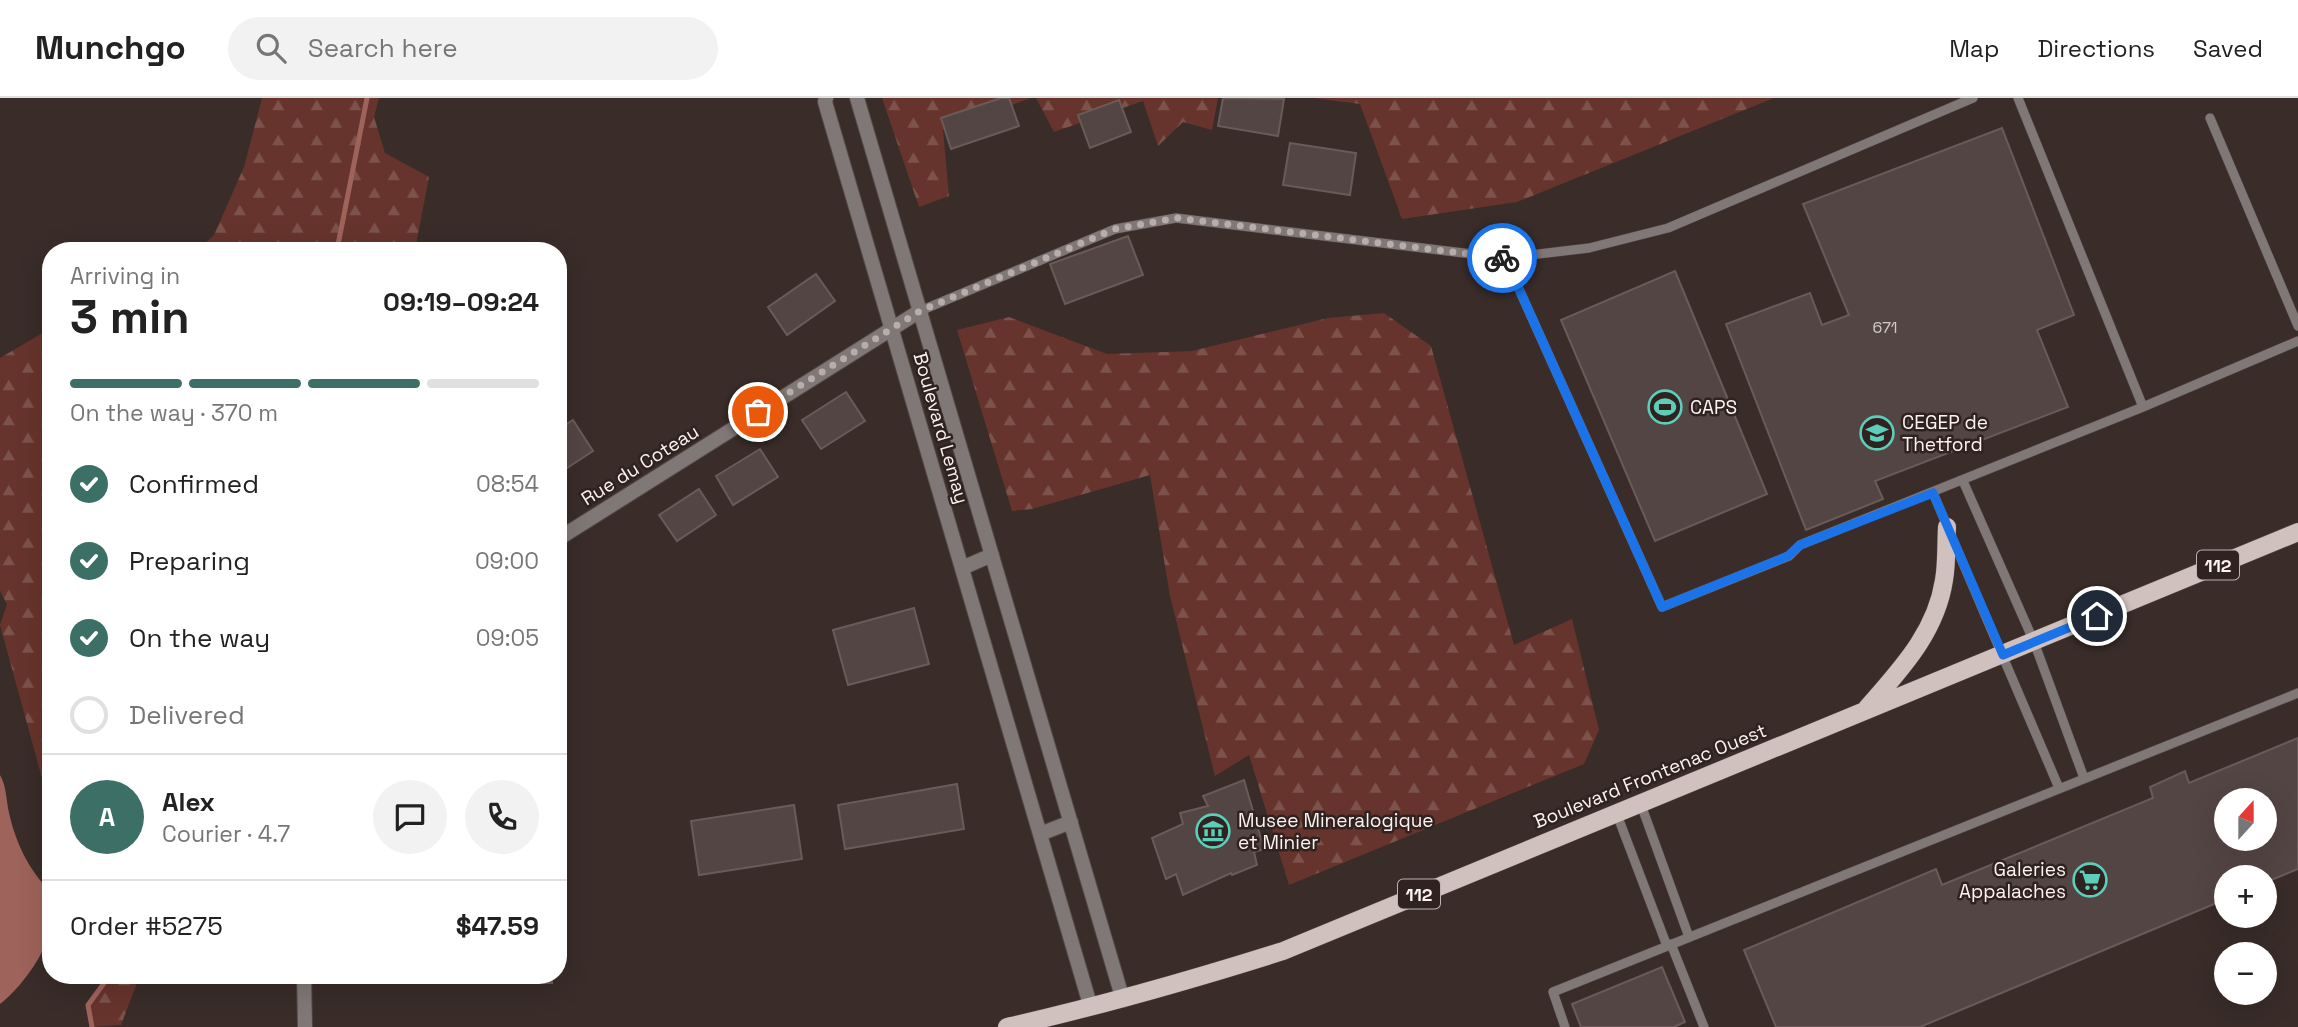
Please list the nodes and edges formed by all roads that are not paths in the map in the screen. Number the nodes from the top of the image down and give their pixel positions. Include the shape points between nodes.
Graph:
1 (826, 98) edge
2 (857, 98) edge
3 (1973, 98) edge
4 (2018, 98) edge
5 (2210, 118) dead end
6 (1505, 258) junction
7 (920, 311) junction
8 (2298, 326) edge
9 (892, 328) junction
10 (2298, 341) edge
11 (2143, 407) junction
12 (1963, 481) junction
13 (1933, 493) junction
14 (1947, 527) junction
15 (2298, 532) edge
16 (567, 533) edge
17 (992, 555) junction
18 (962, 568) junction
19 (2034, 642) junction
20 (2003, 655) junction
21 (2298, 693) edge
22 (1865, 711) junction
23 (2084, 778) junction
24 (2059, 788) junction
25 (1640, 802) junction
26 (1616, 812) junction
27 (1071, 822) junction
28 (1040, 834) junction
29 (1689, 937) junction
30 (1669, 945) junction
31 (304, 984) edge
32 (1124, 999) junction
33 (1091, 1008) junction
34 (304, 1027) edge
35 (1007, 1027) edge
36 (1565, 1027) edge
37 (1704, 1027) edge

1 - 9 street, Boulevard Lemay
2 - 7 street, Boulevard Lemay
3 - 6 lane via 1668,228 1589,248
4 - 11 lane
5 - 8 lane
6 - 7 lane via 1177,218 1115,229
6 - 13 lane via 1662,607 1788,556 1800,545
7 - 9 street, Rue du Coteau
7 - 17 street, Boulevard Lemay
9 - 16 street, Rue du Coteau
9 - 18 street, Boulevard Lemay
10 - 11 lane
11 - 12 lane
12 - 13 lane
12 - 19 lane
13 - 14 lane
14 - 20 lane
14 - 22 main road via 1944,581 1935,615 1914,652
15 - 19 main road, Boulevard Frontenac Ouest / 112
17 - 18 street
17 - 27 street, Boulevard Lemay
18 - 28 street, Boulevard Lemay
19 - 20 main road, Boulevard Frontenac Ouest / 112
19 - 23 lane
20 - 22 main road, Boulevard Frontenac Ouest / 112
20 - 24 lane
21 - 23 lane
22 - 25 main road, Boulevard Frontenac Ouest / 112
23 - 24 lane
24 - 29 lane
25 - 26 main road, Boulevard Frontenac Ouest / 112
25 - 29 lane
26 - 30 lane
26 - 32 main road, Boulevard Frontenac Ouest / 112 via 1283,951
27 - 28 street
27 - 32 street, Boulevard Lemay
28 - 33 street, Boulevard Lemay
29 - 30 lane
30 - 36 lane via 1553,992
30 - 37 lane
31 - 34 street
32 - 33 main road, Boulevard Frontenac Ouest / 112
33 - 35 main road, Boulevard Frontenac Ouest / 112

